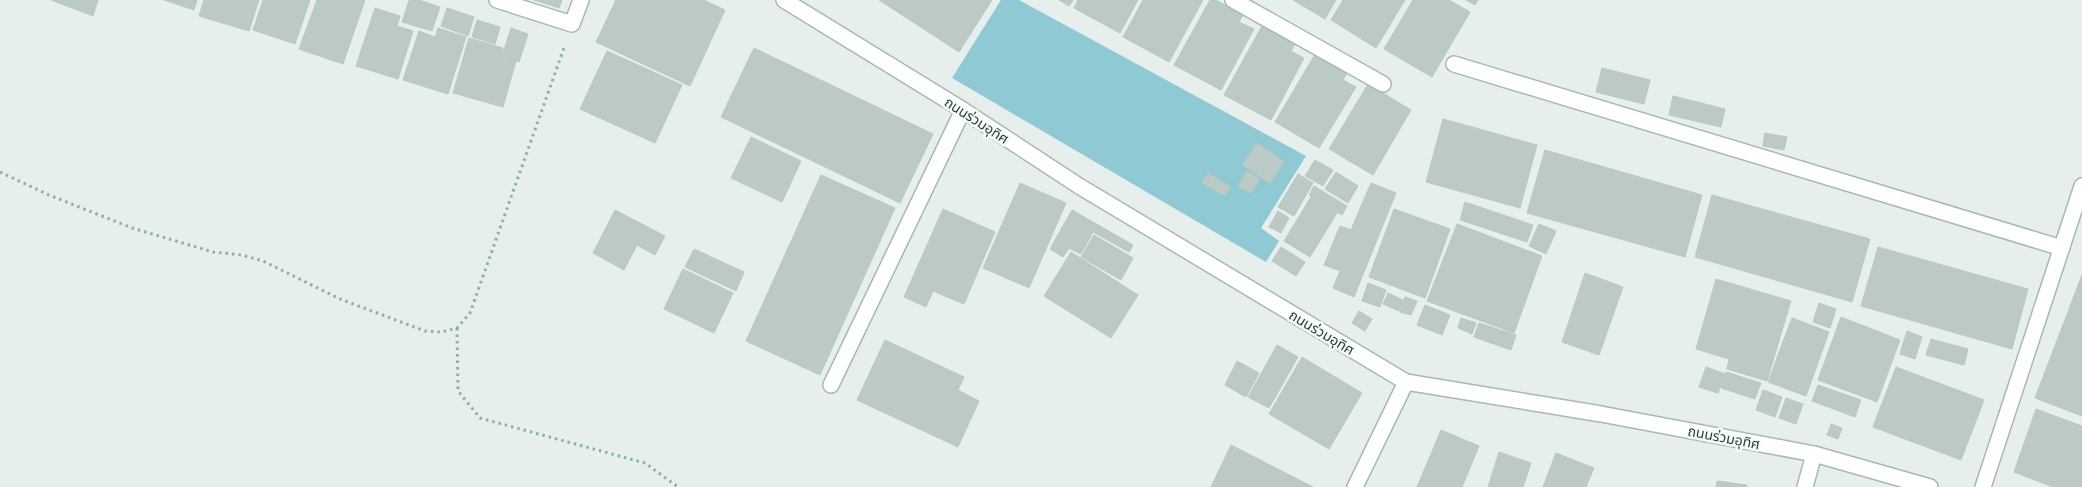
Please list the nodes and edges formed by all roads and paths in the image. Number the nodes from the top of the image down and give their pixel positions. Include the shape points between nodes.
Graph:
1 (497, 0) edge
2 (581, 0) edge
3 (784, 0) edge
4 (1233, 0) edge
5 (572, 24) junction
6 (1454, 64) dead end
7 (1383, 84) dead end
8 (963, 110) junction
9 (0, 172) edge
10 (2082, 186) edge
11 (2062, 248) junction
12 (457, 328) junction
13 (1406, 382) junction
14 (831, 385) dead end
15 (1814, 454) junction
16 (678, 487) edge
17 (1355, 487) edge
18 (1805, 487) edge
19 (1930, 487) edge
20 (1983, 487) edge

1 - 5 street
2 - 5 street
3 - 8 street, ถนนร่วมอุทิศ
4 - 7 street
5 - 12 path via 470,313
6 - 11 street
8 - 13 street, ถนนร่วมอุทิศ via 1079,186
8 - 14 street
9 - 12 path via 49,196 132,228 213,252 263,261 340,299 425,331 442,332
10 - 11 street
11 - 20 street
12 - 16 path via 458,391 480,418 645,463
13 - 15 street, ถนนร่วมอุทิศ
13 - 17 street
15 - 18 street
15 - 19 street, ถนนร่วมอุทิศ

